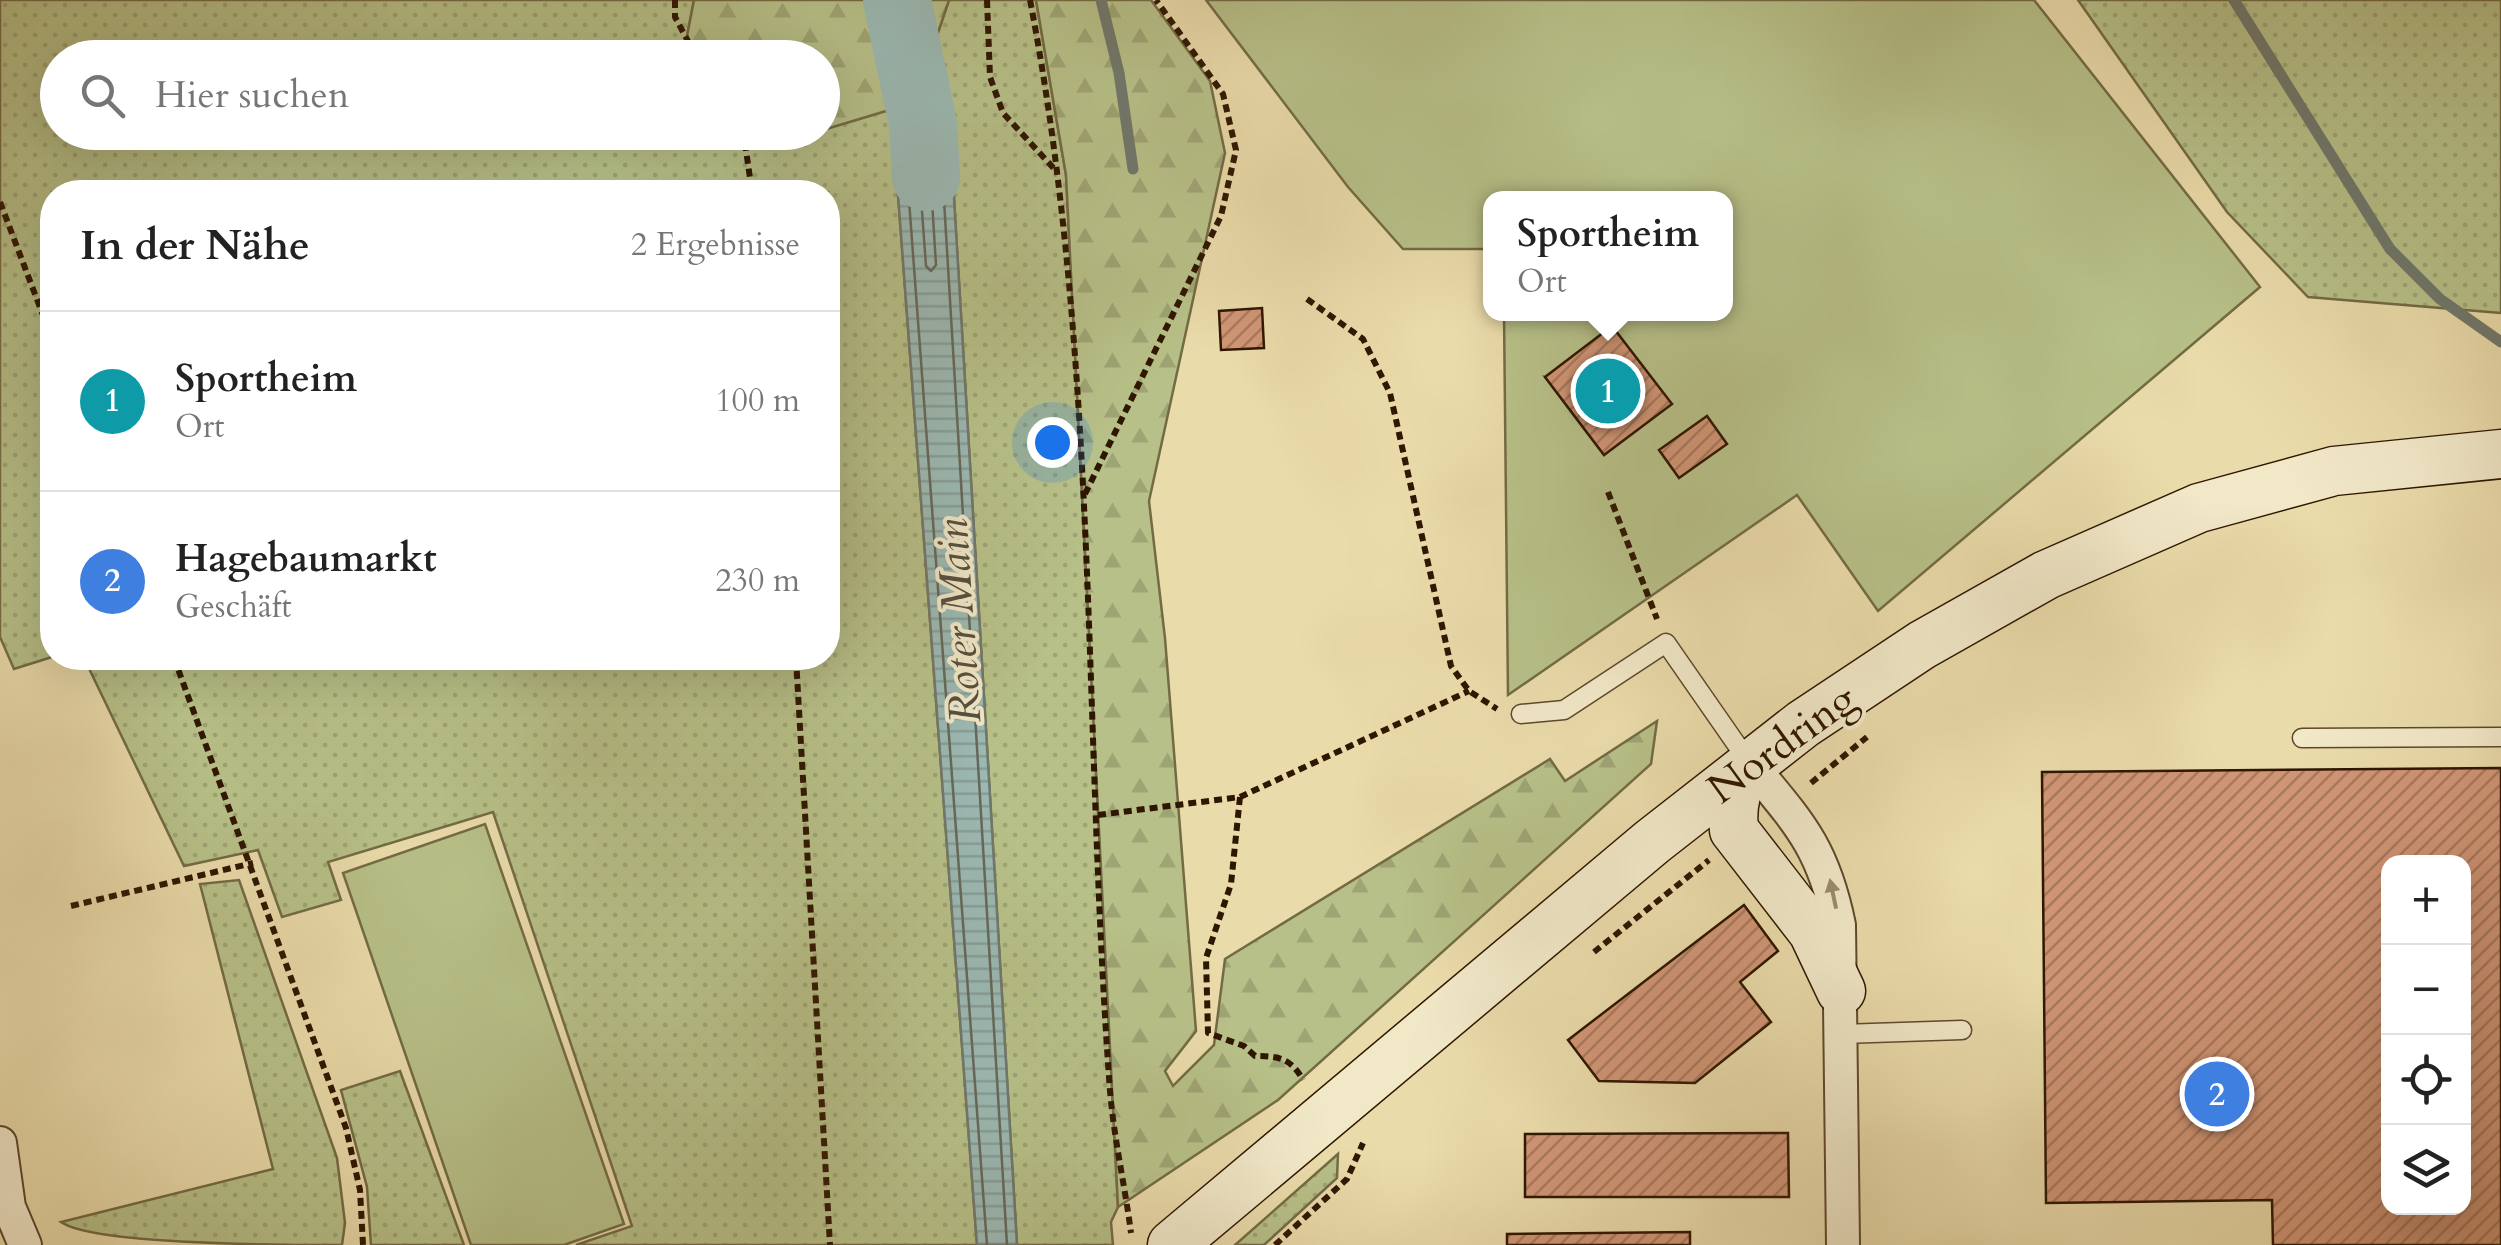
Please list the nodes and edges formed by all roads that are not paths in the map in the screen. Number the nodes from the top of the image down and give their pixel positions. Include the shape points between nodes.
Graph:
1 (2501, 454) edge
2 (1520, 714) road end
3 (2501, 737) edge
4 (2302, 738) dead end
5 (1750, 764) junction
6 (1734, 830) junction
7 (1652, 842) junction
8 (1842, 1013) junction
9 (1962, 1030) dead end
10 (0, 1144) edge
11 (5, 1216) edge
12 (25, 1245) edge
13 (1172, 1245) edge
14 (1843, 1245) edge

1 - 5 main road, Nordring via 2334,471 2200,508 2046,575 1922,645
2 - 5 lane via 1564,710 1666,643
3 - 4 lane
5 - 6 main road via 1736,786
5 - 7 main road, Nordring
8 -> 5 street via 1839,926 1829,876 1811,837
6 - 7 main road via 1690,826
6 - 8 main road via 1813,932
7 - 13 main road, Nordring
8 - 9 lane
8 - 14 street
10 - 11 street
11 - 12 street

